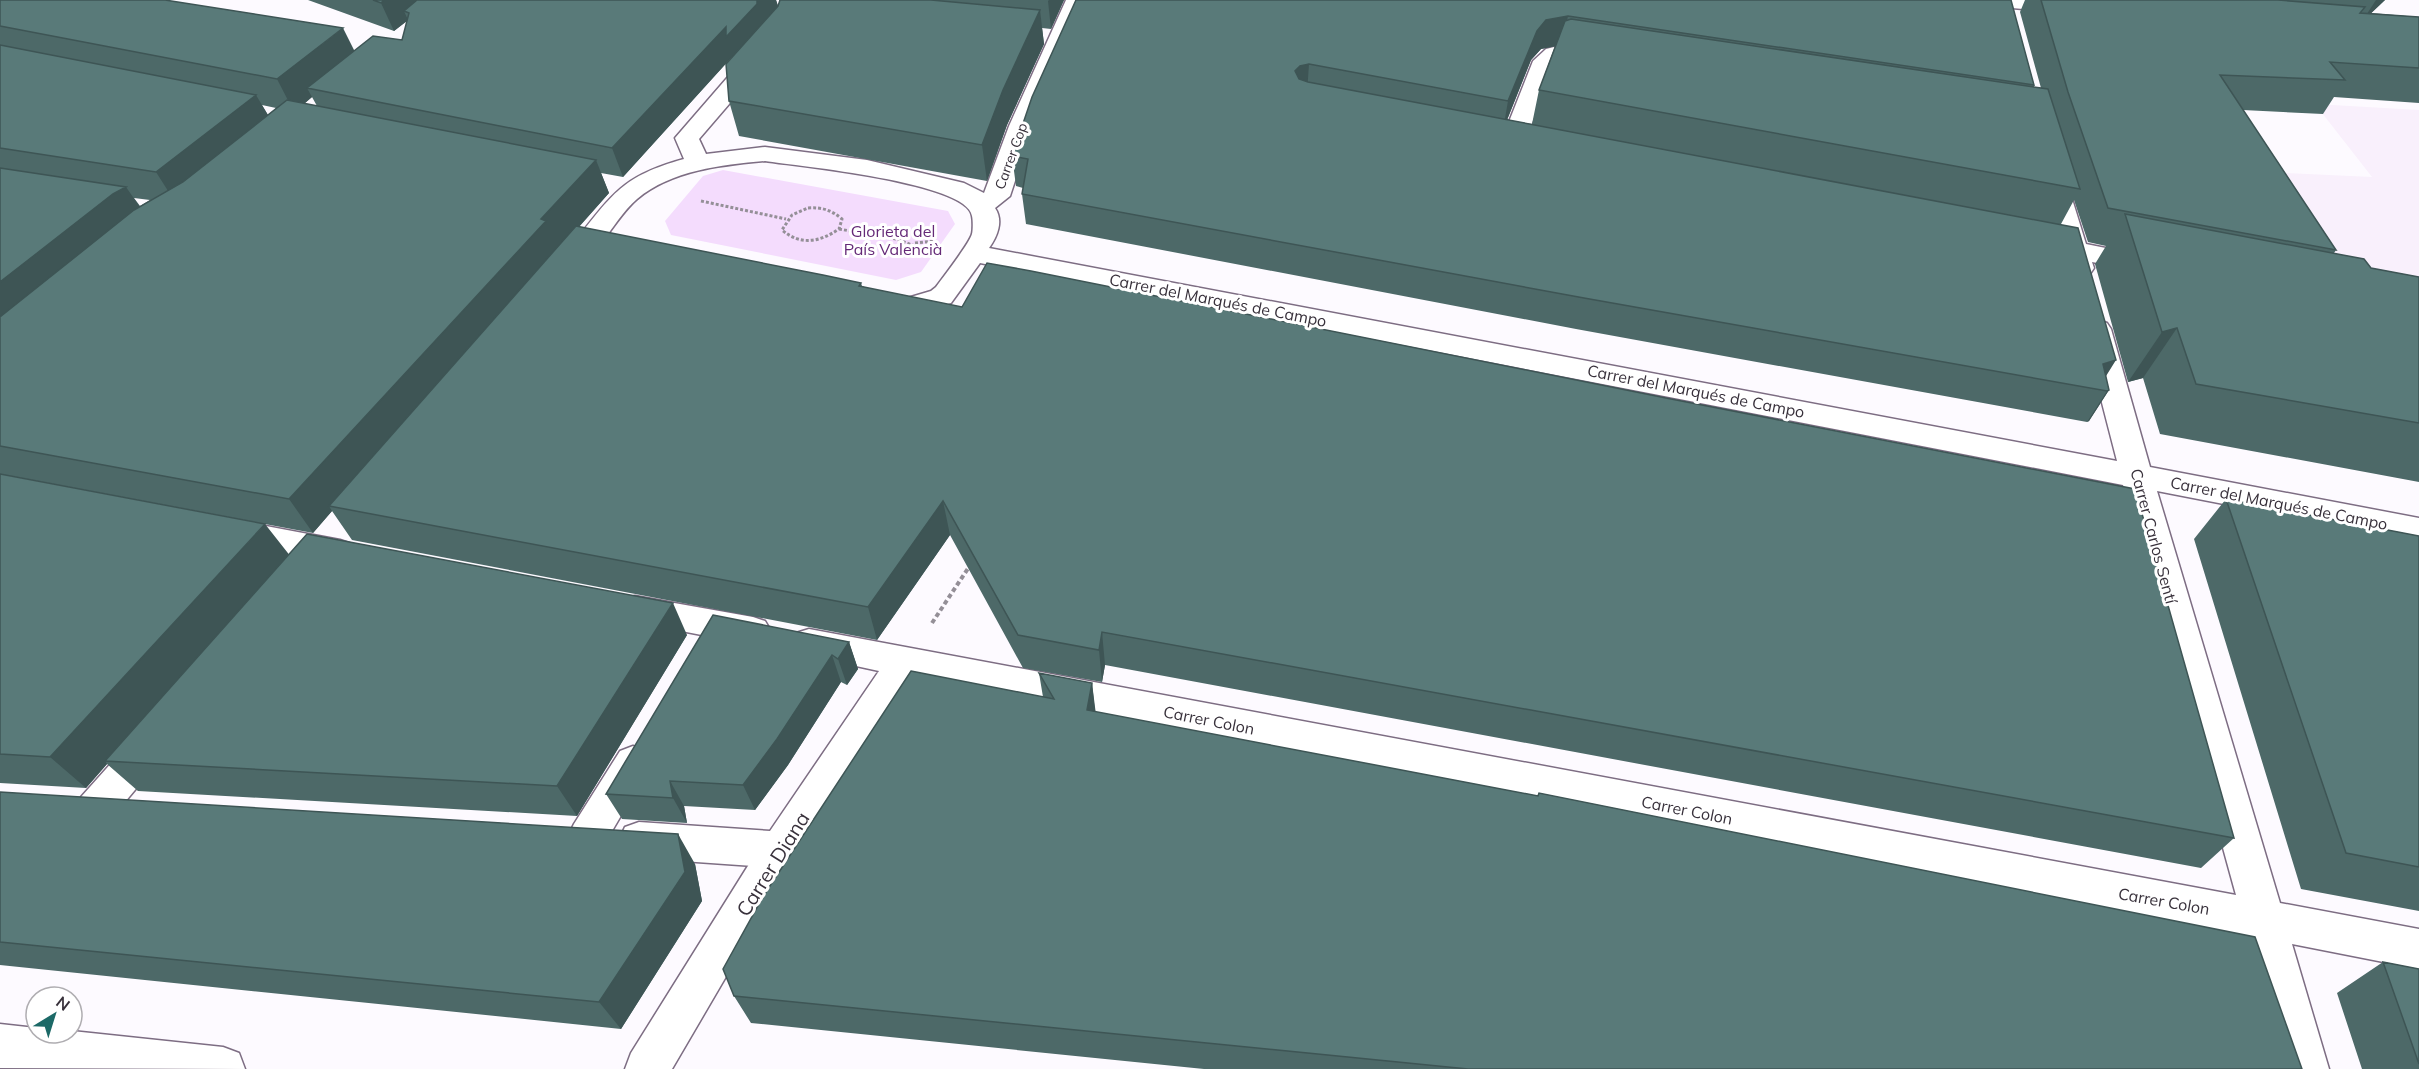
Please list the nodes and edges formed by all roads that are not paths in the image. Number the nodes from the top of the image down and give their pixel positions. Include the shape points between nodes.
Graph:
1 (1077, 0) edge
2 (1997, 1) edge
3 (797, 3) edge
4 (2087, 8) edge
5 (2013, 35) edge
6 (1618, 61) edge
7 (1515, 142) edge
8 (2044, 148) edge
9 (698, 164) junction
10 (981, 206) junction
11 (2021, 240) edge
12 (2075, 250) junction
13 (967, 261) junction
14 (2174, 269) edge
15 (2138, 476) junction
16 (198, 525) edge
17 (2419, 530) edge
18 (375, 559) edge
19 (610, 604) edge
20 (715, 624) junction
21 (695, 658) edge
22 (905, 662) junction
23 (170, 723) edge
24 (648, 736) edge
25 (142, 812) edge
26 (780, 850) junction
27 (2265, 920) junction
28 (2419, 949) edge
29 (0, 1046) edge
30 (223, 1069) edge
31 (647, 1069) edge
32 (2307, 1069) edge

1 - 10 street, Carrer Cop via 1021,126 997,196
2 - 4 street
2 - 5 street
3 - 9 street via 779,23 777,34 687,138
6 - 7 street via 1571,54 1554,54 1544,61
8 - 12 street, Carrer Carlos Sentí
9 - 10 street via 745,155 801,157 949,186 966,193
9 - 13 street via 617,188 575,257 647,259 905,308 941,297
10 - 13 street via 985,234
11 - 12 street
12 - 14 street
12 - 15 street, Carrer Carlos Sentí
13 - 15 street, Carrer del Marqués de Campo
15 - 17 street, Carrer del Marqués de Campo
15 - 27 street, Carrer Carlos Sentí
16 - 18 street
19 - 20 street, Carrer Colon
20 - 21 street
20 - 22 street, Carrer Colon
22 - 26 street, Carrer Diana
22 - 27 street, Carrer Colon
23 - 25 street via 78,808
24 - 26 street via 570,835
26 - 31 street, Carrer Diana
27 - 28 street, Carrer Colon
27 - 32 street, Carrer Carlos Sentí
29 - 30 street

